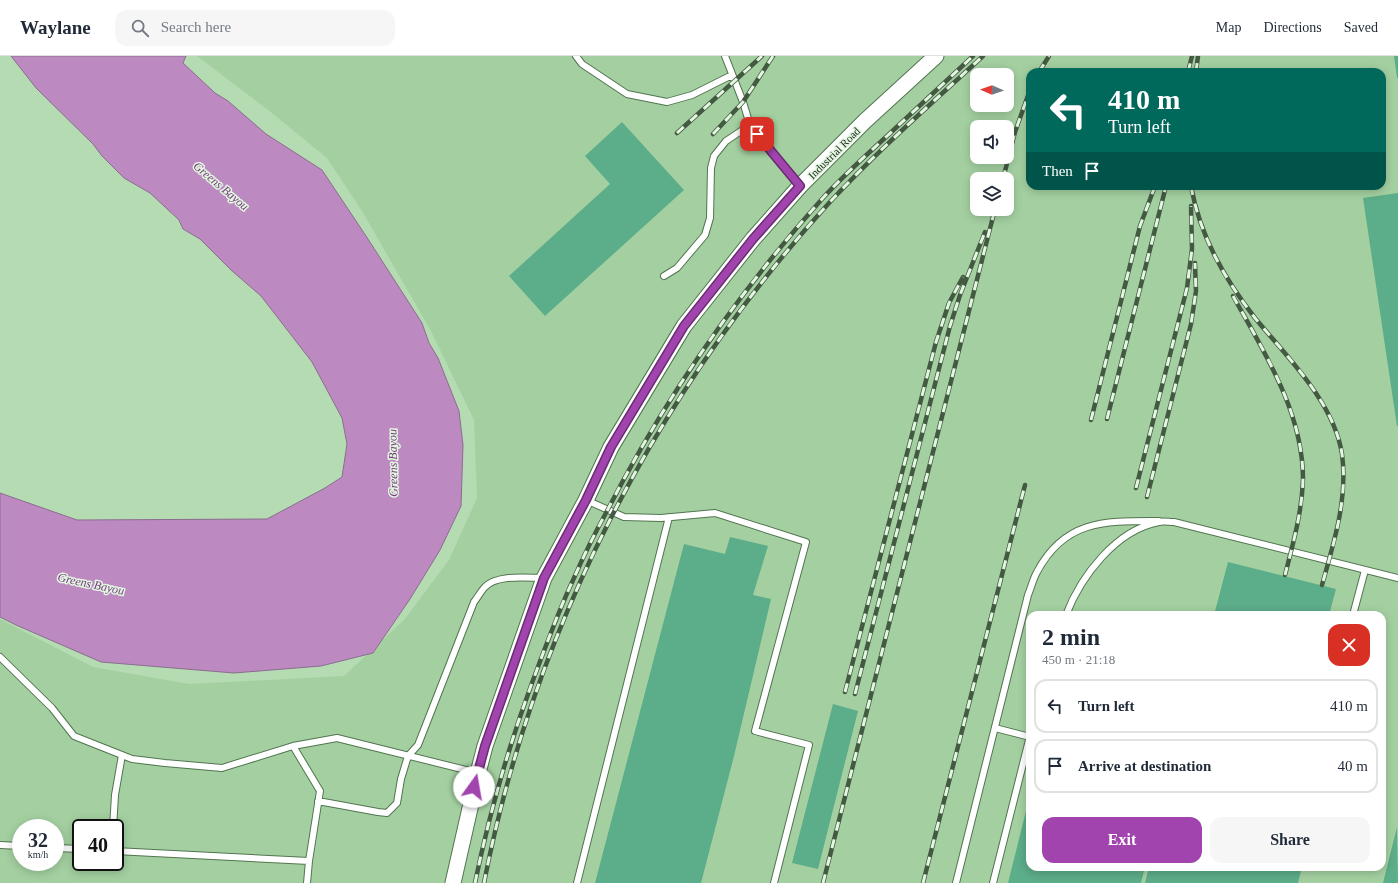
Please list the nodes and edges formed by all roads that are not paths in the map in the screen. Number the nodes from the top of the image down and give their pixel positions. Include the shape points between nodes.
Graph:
1 (576, 56) edge
2 (725, 56) edge
3 (936, 56) edge
4 (732, 75) junction
5 (750, 125) junction
6 (800, 186) junction
7 (664, 276) dead end
8 (586, 500) junction
9 (669, 517) junction
10 (1159, 521) junction
11 (1365, 570) junction
12 (544, 578) junction
13 (1398, 578) edge
14 (1068, 611) edge
15 (1354, 611) edge
16 (0, 657) edge
17 (995, 728) junction
18 (1026, 736) edge
19 (293, 746) junction
20 (1026, 753) edge
21 (122, 755) junction
22 (408, 756) junction
23 (478, 773) junction
24 (318, 802) junction
25 (114, 819) edge
26 (0, 845) edge
27 (12, 846) edge
28 (124, 851) edge
29 (309, 861) junction
30 (307, 883) edge
31 (454, 883) edge
32 (577, 883) edge
33 (774, 883) edge
34 (956, 883) edge
35 (993, 883) edge

1 - 4 lane via 582,64 627,94 667,102 692,95
2 - 4 lane
3 - 6 street, Industrial Road
4 - 5 lane
5 - 6 lane
5 - 7 lane via 726,140 714,156 710,168 710,218 705,235 677,268
6 - 8 street, Industrial Road via 753,239 684,326 611,447
8 - 9 lane via 624,517
8 - 12 street, Industrial Road
9 - 32 lane
9 - 33 lane via 715,513 806,542 755,731 809,745
10 - 11 lane via 1174,522
10 - 14 lane via 1139,528 1105,553 1085,578
10 - 17 lane via 1108,523 1081,528 1067,536 1050,552 1037,572 1028,595
11 - 13 lane
11 - 15 lane
12 - 22 lane via 507,578 486,586 474,602 418,745
12 - 23 street, Industrial Road via 485,746
16 - 21 lane via 52,708 74,736
17 - 18 lane
17 - 34 lane
19 - 21 lane via 222,768 132,759
19 - 22 lane via 337,738
19 - 24 lane via 320,791
20 - 35 lane
21 - 25 lane
22 - 23 lane
22 - 24 lane via 397,803 388,813
23 - 31 street, Industrial Road
24 - 29 lane
26 - 27 lane
28 - 29 lane
29 - 30 lane

